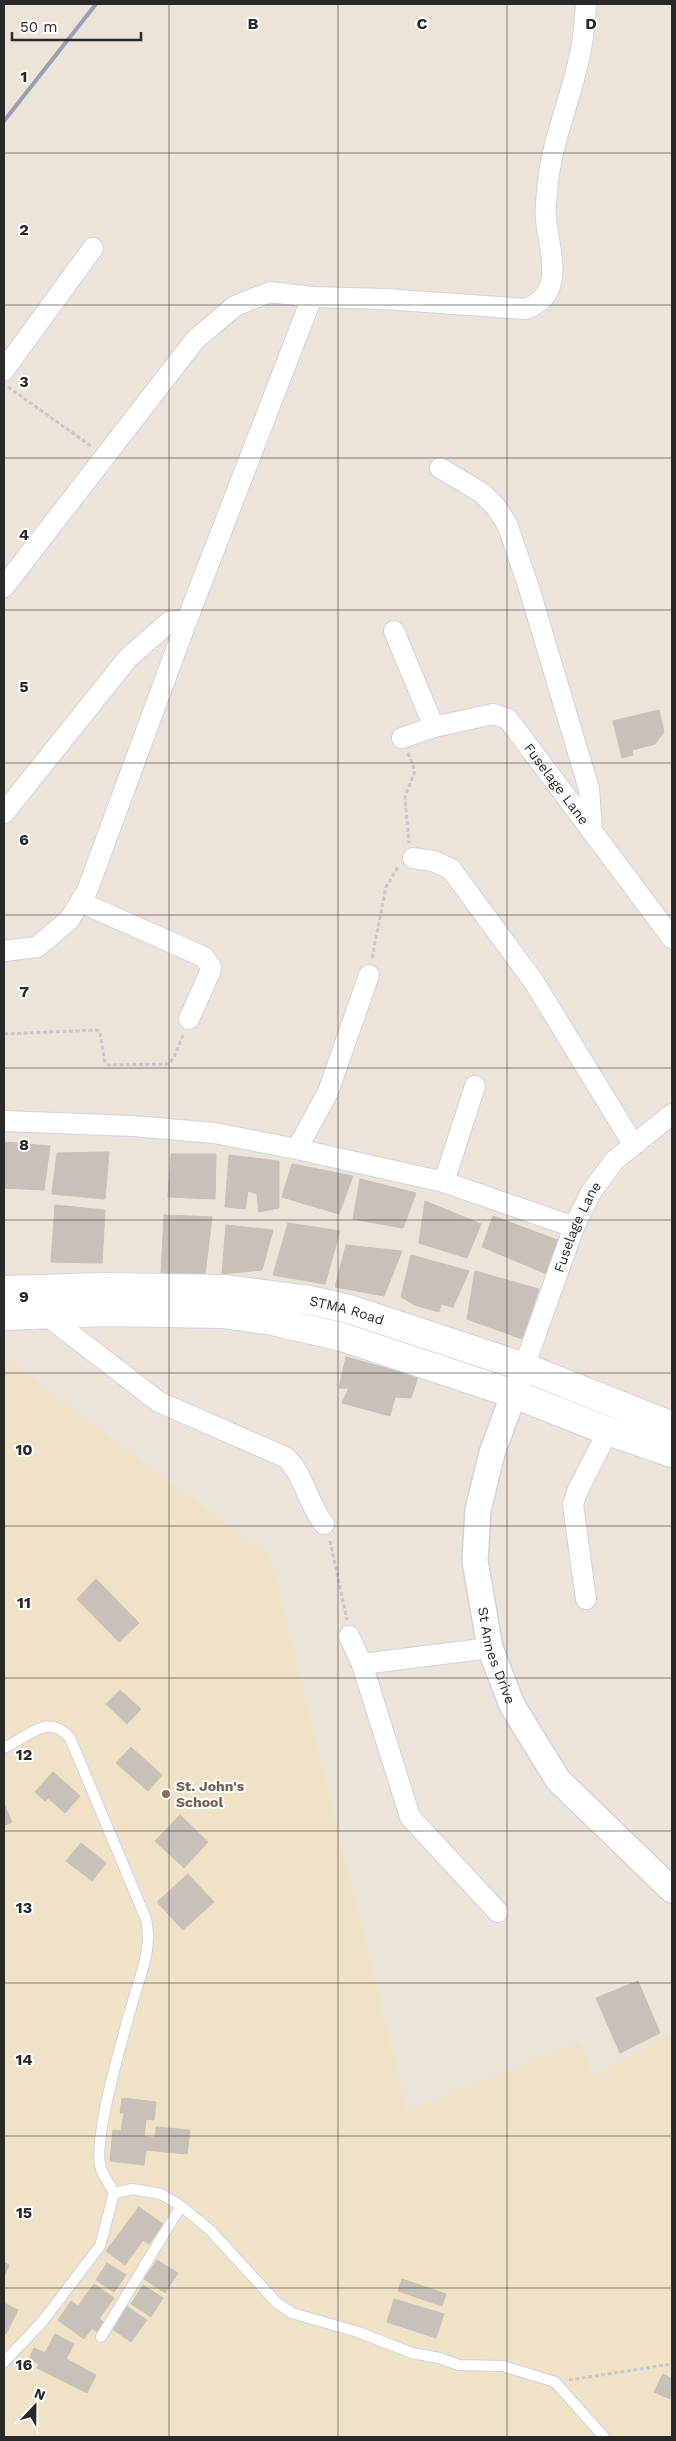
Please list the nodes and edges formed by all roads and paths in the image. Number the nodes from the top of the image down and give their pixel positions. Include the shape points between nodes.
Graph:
1 (586, 4) edge
2 (93, 248) dead end
3 (312, 297) junction
4 (4, 370) edge
5 (4, 384) edge
6 (105, 456) junction
7 (440, 468) dead end
8 (4, 587) edge
9 (187, 620) junction
10 (394, 631) dead end
11 (434, 727) junction
12 (402, 738) joint
13 (4, 813) edge
14 (592, 830) junction
15 (413, 858) junction
16 (80, 902) junction
17 (672, 938) edge
18 (4, 951) edge
19 (369, 975) joint
20 (189, 1020) joint
21 (4, 1034) edge
22 (475, 1086) dead end
23 (672, 1114) edge
24 (4, 1121) edge
25 (633, 1144) junction
26 (297, 1149) junction
27 (444, 1182) junction
28 (574, 1227) junction
29 (4, 1290) edge
30 (46, 1315) junction
31 (4, 1316) edge
32 (524, 1367) junction
33 (514, 1394) junction
34 (672, 1426) edge
35 (608, 1431) junction
36 (672, 1453) edge
37 (324, 1524) joint
38 (586, 1598) dead end
39 (349, 1636) joint
40 (490, 1648) junction
41 (362, 1664) junction
42 (4, 1748) edge
43 (672, 1890) edge
44 (498, 1912) dead end
45 (114, 2193) junction
46 (181, 2206) junction
47 (101, 2338) dead end
48 (4, 2362) edge
49 (672, 2364) edge
50 (555, 2382) junction
51 (604, 2437) edge

1 - 3 street via 581,50 553,151 546,218 552,282 539,304 526,309
2 - 4 street
3 - 6 street via 270,292 235,306 195,340
3 - 9 street
5 - 6 path
6 - 8 street
7 - 14 street via 482,493 506,524 530,588 588,789
9 - 13 street via 169,622 128,658
9 - 16 street
10 - 11 street
11 - 12 street, Fuselage Lane
11 - 14 street, Fuselage Lane via 493,714 508,719
12 - 15 path via 415,770 405,797 407,835
14 - 17 street, Fuselage Lane
15 - 19 path via 398,867 386,887
15 - 25 street via 451,869 534,982
16 - 18 street via 69,920 37,947
16 - 20 street via 209,962 210,972
19 - 26 street via 328,1092
20 - 21 path via 169,1064 108,1065 100,1032 96,1030
22 - 27 street
23 - 25 street, Fuselage Lane
24 - 26 street via 214,1133
25 - 28 street, Fuselage Lane via 615,1160 591,1192
26 - 27 street
27 - 28 street
28 - 32 street, Fuselage Lane
29 - 32 main road, STMA Road via 164,1287 284,1296 349,1309
30 - 31 main road, STMA Road
30 - 33 main road, STMA Road via 106,1312 223,1314 273,1320 342,1337
30 - 37 street via 159,1402 285,1457 295,1466 310,1504
32 - 33 street, St Annes Drive
32 - 34 main road, STMA Road
33 - 35 main road, STMA Road
33 - 40 street, St Annes Drive via 492,1453 478,1510 475,1561
35 - 36 main road, STMA Road
35 - 38 street via 577,1492 574,1505
37 - 39 path
39 - 41 street
40 - 41 street
40 - 43 street, St Annes Drive via 512,1705 558,1780
41 - 44 street via 410,1817
42 - 45 lane via 51,1725 62,1729 70,1738 146,1919 150,1936 147,1952 122,2039 101,2134 100,2168
45 - 46 lane via 132,2189 161,2194
45 - 48 lane via 100,2246 42,2322
46 - 47 lane
46 - 50 lane via 210,2230 277,2303 292,2313 358,2332 412,2353 459,2365 503,2366
49 - 50 path
50 - 51 lane

